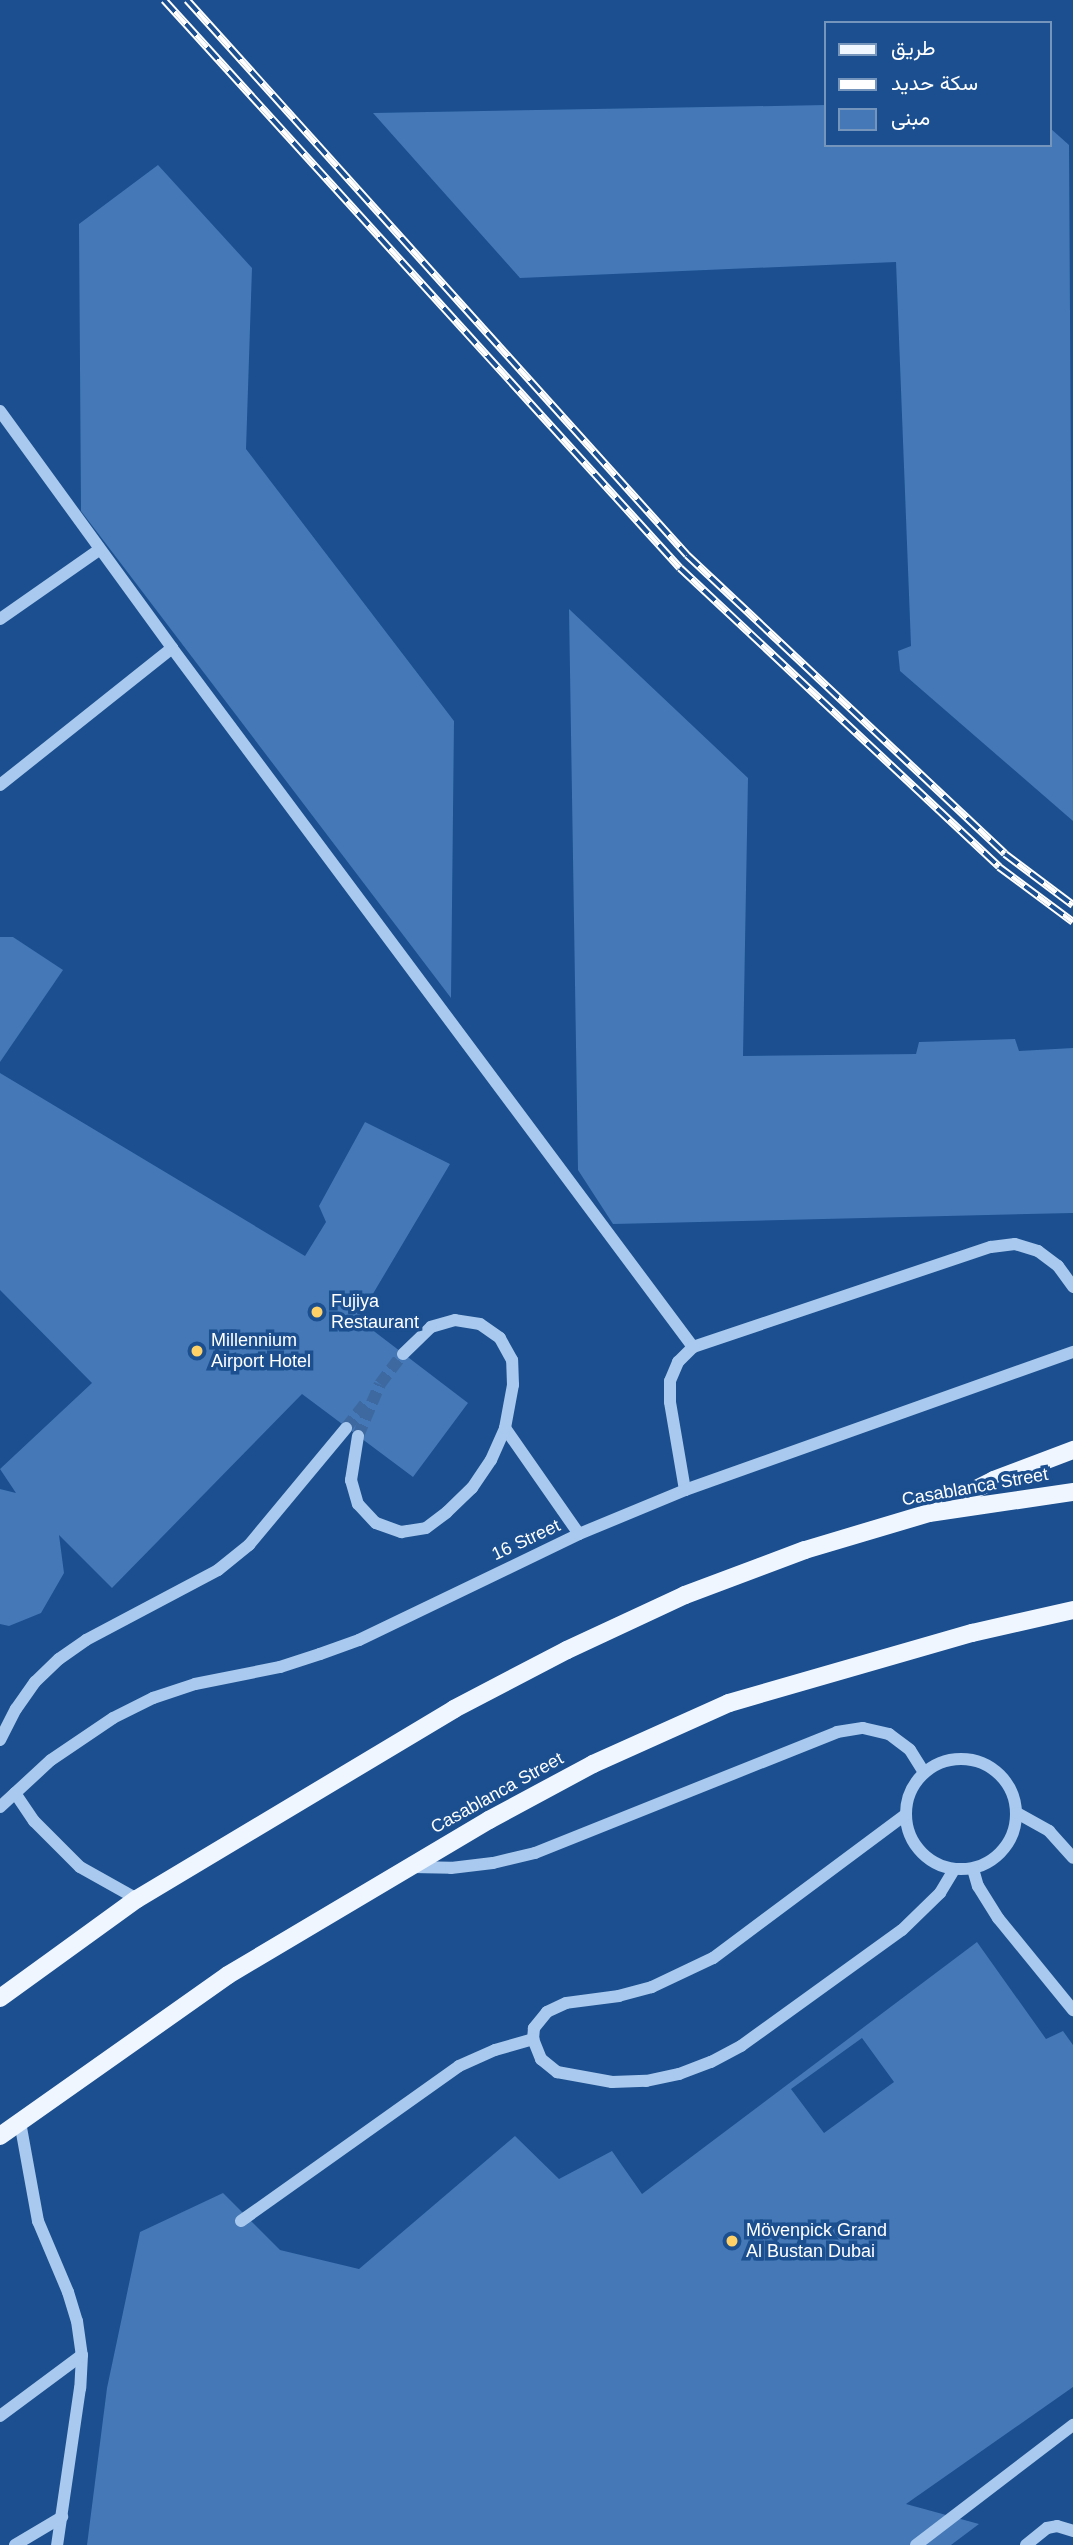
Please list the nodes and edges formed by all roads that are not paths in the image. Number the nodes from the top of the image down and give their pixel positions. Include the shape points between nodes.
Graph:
1 (0, 411) edge
2 (99, 550) junction
3 (0, 619) edge
4 (172, 648) junction
5 (0, 785) edge
6 (1073, 1287) edge
7 (693, 1347) junction
8 (1073, 1352) edge
9 (403, 1354) tunnel mouth
10 (346, 1428) tunnel mouth
11 (505, 1428) junction
12 (358, 1436) tunnel mouth
13 (1073, 1450) edge
14 (685, 1490) junction
15 (1073, 1492) edge
16 (929, 1513) junction
17 (579, 1534) junction
18 (1073, 1610) edge
19 (0, 1740) edge
20 (924, 1772) junction
21 (15, 1793) junction
22 (0, 1807) edge
23 (1017, 1813) junction
24 (905, 1815) junction
25 (1073, 1858) edge
26 (408, 1866) junction
27 (973, 1869) junction
28 (954, 1870) junction
29 (137, 1899) junction
30 (0, 1998) edge
31 (1073, 2010) edge
32 (533, 2039) junction
33 (20, 2122) junction
34 (0, 2136) edge
35 (241, 2221) dead end
36 (82, 2355) junction
37 (0, 2416) edge
38 (1073, 2425) edge
39 (62, 2517) junction
40 (1071, 2527) edge
41 (15, 2545) edge
42 (57, 2545) edge
43 (916, 2545) edge
44 (1026, 2545) edge

1 - 2 lane
2 - 3 lane
2 - 4 lane
4 - 5 lane
4 - 7 lane
6 - 7 lane via 1058,1266 1038,1251 1015,1244 991,1247
7 - 14 lane via 678,1362 670,1381
8 - 14 lane, 16 Street
9 - 11 lane via 431,1327 455,1320 480,1324 500,1338 512,1360 513,1373
10 - 19 lane via 250,1545 218,1570 59,1659 35,1682
11 - 12 lane via 472,1488 426,1528 401,1532 376,1523 358,1504 351,1479
11 - 17 lane
13 - 16 main road via 994,1480
14 - 17 lane, 16 Street
15 - 16 main road, Casablanca Street
16 - 29 main road, Casablanca Street via 684,1595 567,1650 453,1709
17 - 21 lane, 16 Street via 359,1640 280,1667 195,1684 153,1698 76,1742
18 - 26 main road, Casablanca Street via 972,1633 729,1703 593,1763
20 - 23 lane via 942,1761 963,1758 984,1763 1001,1775 1013,1793
20 - 24 lane via 910,1791
20 - 26 lane via 910,1750 889,1734 863,1728 836,1732 535,1853 461,1867
21 - 22 lane, 16 Street
21 - 29 lane via 33,1821 80,1867
23 - 25 lane via 1049,1831
23 - 27 lane via 1015,1832 1005,1849 991,1862
24 - 28 lane via 920,1852
24 - 32 lane via 713,1958 652,1987 566,2003 547,2012 534,2028
26 - 33 main road, Casablanca Street via 228,1975
27 - 28 lane
27 - 31 lane via 992,1910
28 - 32 lane via 932,1903 902,1930 741,2046 711,2062 646,2081 578,2078 557,2073 541,2059
29 - 30 main road, Casablanca Street
32 - 35 lane via 459,2067
33 - 34 main road, Casablanca Street
33 - 36 lane via 38,2221 68,2292
36 - 37 lane
36 - 39 lane
38 - 43 lane
39 - 41 lane
39 - 42 lane
40 - 44 lane via 1047,2528

